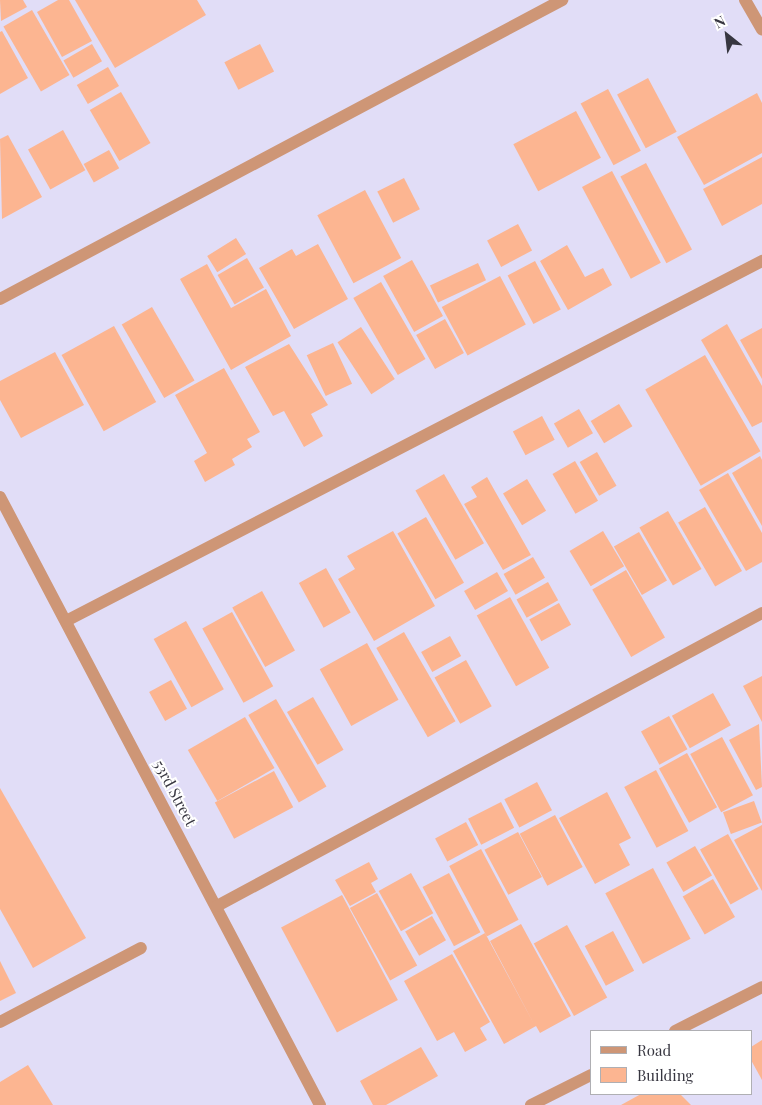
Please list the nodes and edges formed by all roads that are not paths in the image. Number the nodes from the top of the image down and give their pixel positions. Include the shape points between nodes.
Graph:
1 (562, 0) edge
2 (745, 0) edge
3 (762, 30) edge
4 (762, 262) edge
5 (0, 299) edge
6 (0, 497) edge
7 (762, 613) edge
8 (66, 620) junction
9 (217, 906) junction
10 (141, 948) dead end
11 (762, 987) edge
12 (0, 1022) edge
13 (677, 1030) edge
14 (590, 1075) edge
15 (320, 1105) edge
16 (531, 1105) edge

1 - 5 street
2 - 3 street
4 - 8 street
6 - 8 street, 53rd Street
7 - 9 street
8 - 9 street, 53rd Street
9 - 15 street, 53rd Street
10 - 12 street
11 - 13 street
14 - 16 street

